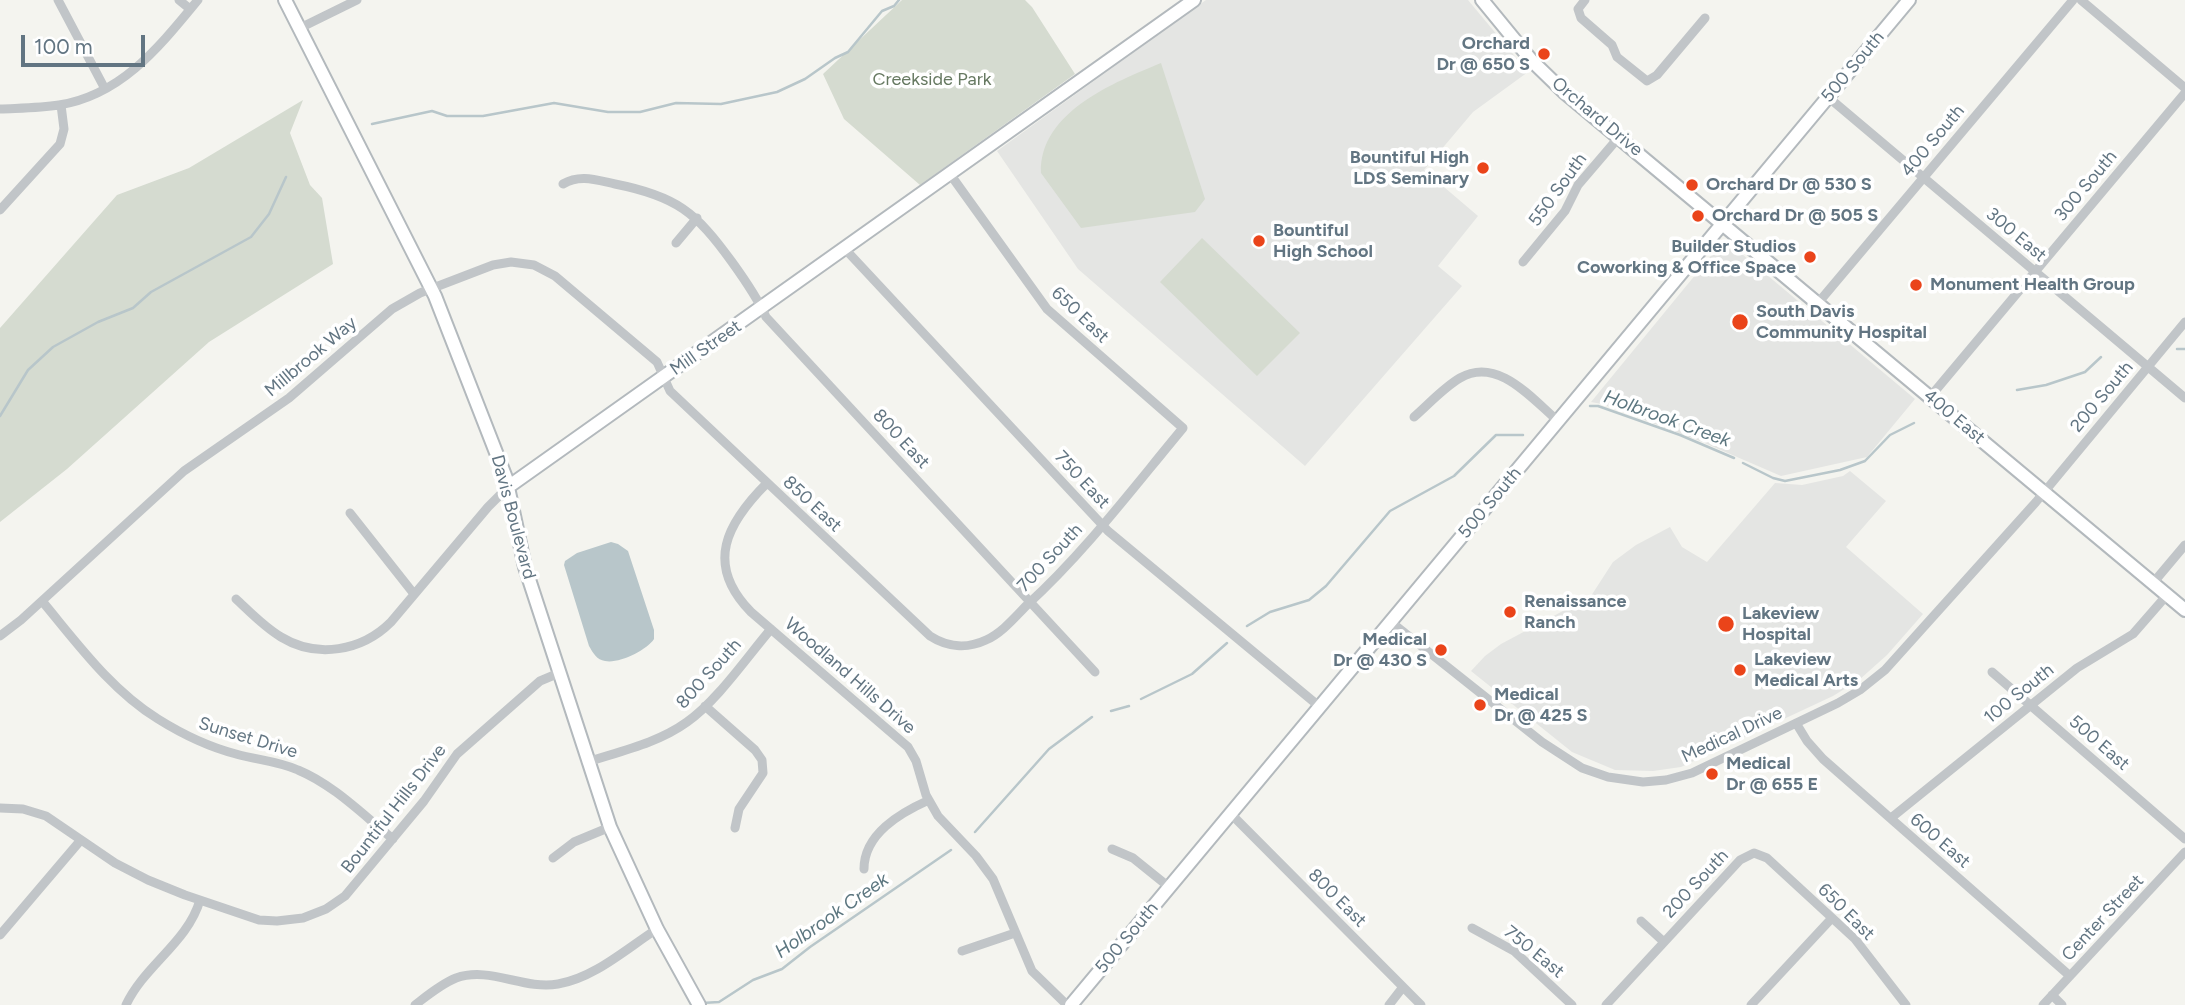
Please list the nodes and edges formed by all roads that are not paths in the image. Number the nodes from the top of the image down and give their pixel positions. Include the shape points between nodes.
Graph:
1 (58, 0) edge
2 (178, 0) edge
3 (198, 0) edge
4 (285, 0) edge
5 (357, 0) edge
6 (1194, 0) edge
7 (1482, 0) edge
8 (1585, 0) edge
9 (2073, 0) edge
10 (2081, 0) edge
11 (1906, 1) edge
12 (190, 9) junction
13 (1705, 18) dead end
14 (300, 29) junction
15 (105, 89) junction
16 (2185, 90) edge
17 (1828, 97) junction
18 (61, 105) junction
19 (0, 110) edge
20 (1619, 137) junction
21 (950, 174) junction
22 (1923, 178) junction
23 (563, 184) dead end
24 (0, 210) edge
25 (696, 218) junction
26 (1723, 224) junction
27 (676, 243) dead end
28 (845, 249) junction
29 (1523, 262) dead end
30 (2035, 272) junction
31 (432, 288) junction
32 (1818, 303) junction
33 (762, 308) junction
34 (2185, 322) edge
35 (2148, 367) junction
36 (665, 377) junction
37 (1930, 397) junction
38 (2185, 398) edge
39 (1414, 417) dead end
40 (1558, 421) junction
41 (1183, 428) joint
42 (767, 483) junction
43 (508, 488) junction
44 (2044, 492) junction
45 (350, 513) dead end
46 (1102, 525) junction
47 (2185, 545) edge
48 (2153, 583) junction
49 (414, 594) junction
50 (2168, 595) junction
51 (236, 599) dead end
52 (42, 601) junction
53 (1031, 602) junction
54 (2185, 610) edge
55 (1391, 622) junction
56 (771, 629) junction
57 (0, 636) edge
58 (947, 644) joint
59 (1095, 671) dead end
60 (1992, 672) dead end
61 (559, 673) junction
62 (2031, 705) junction
63 (705, 706) junction
64 (1320, 707) junction
65 (1796, 723) junction
66 (587, 762) junction
67 (929, 800) junction
68 (0, 808) edge
69 (1231, 814) junction
70 (1891, 818) junction
71 (610, 827) junction
72 (735, 828) dead end
73 (393, 839) junction
74 (2185, 839) edge
75 (80, 841) junction
76 (1112, 849) dead end
77 (2185, 852) edge
78 (1754, 853) joint
79 (553, 858) dead end
80 (864, 869) dead end
81 (1169, 887) junction
82 (200, 900) junction
83 (1832, 918) junction
84 (1642, 921) dead end
85 (1472, 928) dead end
86 (657, 929) junction
87 (1015, 933) junction
88 (0, 935) edge
89 (1664, 942) junction
90 (962, 951) dead end
91 (2070, 976) junction
92 (1403, 987) junction
93 (2052, 995) junction
94 (1758, 1003) edge
95 (126, 1005) edge
96 (415, 1005) edge
97 (699, 1005) edge
98 (1069, 1005) edge
99 (1389, 1005) edge
100 (1421, 1005) edge
101 (1572, 1005) edge
102 (1605, 1005) edge
103 (1906, 1005) edge
104 (2043, 1005) edge
105 (2062, 1005) edge

1 - 15 street
2 - 12 street
3 - 12 street
4 - 14 street, Davis Boulevard
5 - 14 street
6 - 21 street, Mill Street
7 - 20 street, Orchard Drive via 1532,61
8 - 13 street via 1578,12 1581,18 1647,81
9 - 22 street, 400 South
10 - 16 street
11 - 17 street, 500 South
12 - 15 street via 146,60
14 - 31 street, Davis Boulevard
15 - 18 street
16 - 30 street, 300 South
17 - 22 street, 300 East
17 - 26 street, 500 South
18 - 19 street
18 - 24 street via 64,129 60,144
20 - 26 street, Orchard Drive
20 - 29 street, 550 South
21 - 28 street, Mill Street
21 - 41 street, 650 East via 1047,309
22 - 30 street, 300 East
22 - 32 street, 400 South
23 - 25 street, 800 East via 579,177 643,189
25 - 27 street
25 - 33 street, 800 East via 714,236
26 - 32 street, 400 East
26 - 40 street, 500 South
28 - 33 street, Mill Street
28 - 46 street, 750 East
30 - 35 street, 300 East
30 - 37 street, 300 South
31 - 36 street, Millbrook Way via 502,263 534,265 555,276 657,362
31 - 43 street, Davis Boulevard
31 - 52 street, Millbrook Way via 392,309 289,398 184,471
32 - 37 street, 400 East
33 - 36 street, Mill Street
33 - 53 street, 800 East
34 - 35 street, 200 South
35 - 38 street, 300 East
35 - 44 street, 200 South
36 - 42 street, 850 East via 670,391
36 - 43 street, Mill Street
37 - 44 street, 400 East
39 - 40 street via 1462,377 1488,372 1507,378
40 - 55 street, 500 South
41 - 46 street, 700 South
42 - 56 street, Woodland Hills Drive via 736,518 726,554 733,590
42 - 58 street, 850 East via 925,632
43 - 49 street, Mill Street
43 - 61 street, Davis Boulevard via 520,550
44 - 48 street, 400 East
44 - 65 street, Medical Drive via 1885,670 1849,696
45 - 49 street
46 - 53 street, 700 South
46 - 64 street, 750 East
47 - 48 street
48 - 50 street, 400 East
49 - 51 street, Mill Street via 376,635 330,650 303,647 282,638
50 - 54 street, 400 East
50 - 62 street, 100 South via 2133,634 2083,663
52 - 57 street, Millbrook Way
52 - 73 street, Sunset Drive via 103,672 145,711 200,741 311,776
53 - 58 street, 700 South via 984,641
53 - 59 street, 800 East
55 - 64 street, 500 South
55 - 65 street, Medical Drive via 1557,753 1608,777 1643,782 1679,777
56 - 63 street, 800 South
56 - 67 street, Woodland Hills Drive via 903,741 916,761
60 - 62 street, 500 East
61 - 66 street, Davis Boulevard
61 - 73 street, Bountiful Hills Drive via 540,681 457,754
62 - 70 street, 100 South
62 - 74 street, 500 East
63 - 66 street, 800 South via 662,736
63 - 72 street via 762,760 763,773 739,809
64 - 69 street, 500 South
65 - 70 street, 600 East via 1819,756
66 - 71 street, Davis Boulevard
67 - 80 street via 890,822 867,852
67 - 87 street, Woodland Hills Drive via 943,823 987,870
68 - 75 street, Bountiful Hills Drive via 39,813
69 - 81 street, 500 South
69 - 92 street, 800 East
70 - 91 street, 600 East
71 - 79 street via 574,842
71 - 86 street, Davis Boulevard
73 - 82 street, Bountiful Hills Drive via 345,896 311,915 286,921 259,920
75 - 82 street, Bountiful Hills Drive via 137,875
75 - 88 street
76 - 81 street via 1133,858
77 - 91 street, Center Street
78 - 83 street, 650 East via 1767,858
78 - 89 street, 200 South via 1743,857
81 - 98 street, 500 South
82 - 95 street via 193,919
83 - 94 street
83 - 103 street, 650 East via 1855,939
84 - 89 street, 200 South
85 - 101 street, 750 East via 1514,951
86 - 96 street via 565,983 535,985 484,974 466,975
86 - 97 street, Davis Boulevard
87 - 90 street
87 - 98 street, Woodland Hills Drive via 1032,971
89 - 102 street, 200 South
91 - 93 street, Center Street
92 - 99 street
92 - 100 street, 800 East
93 - 104 street, Center Street
93 - 105 street

